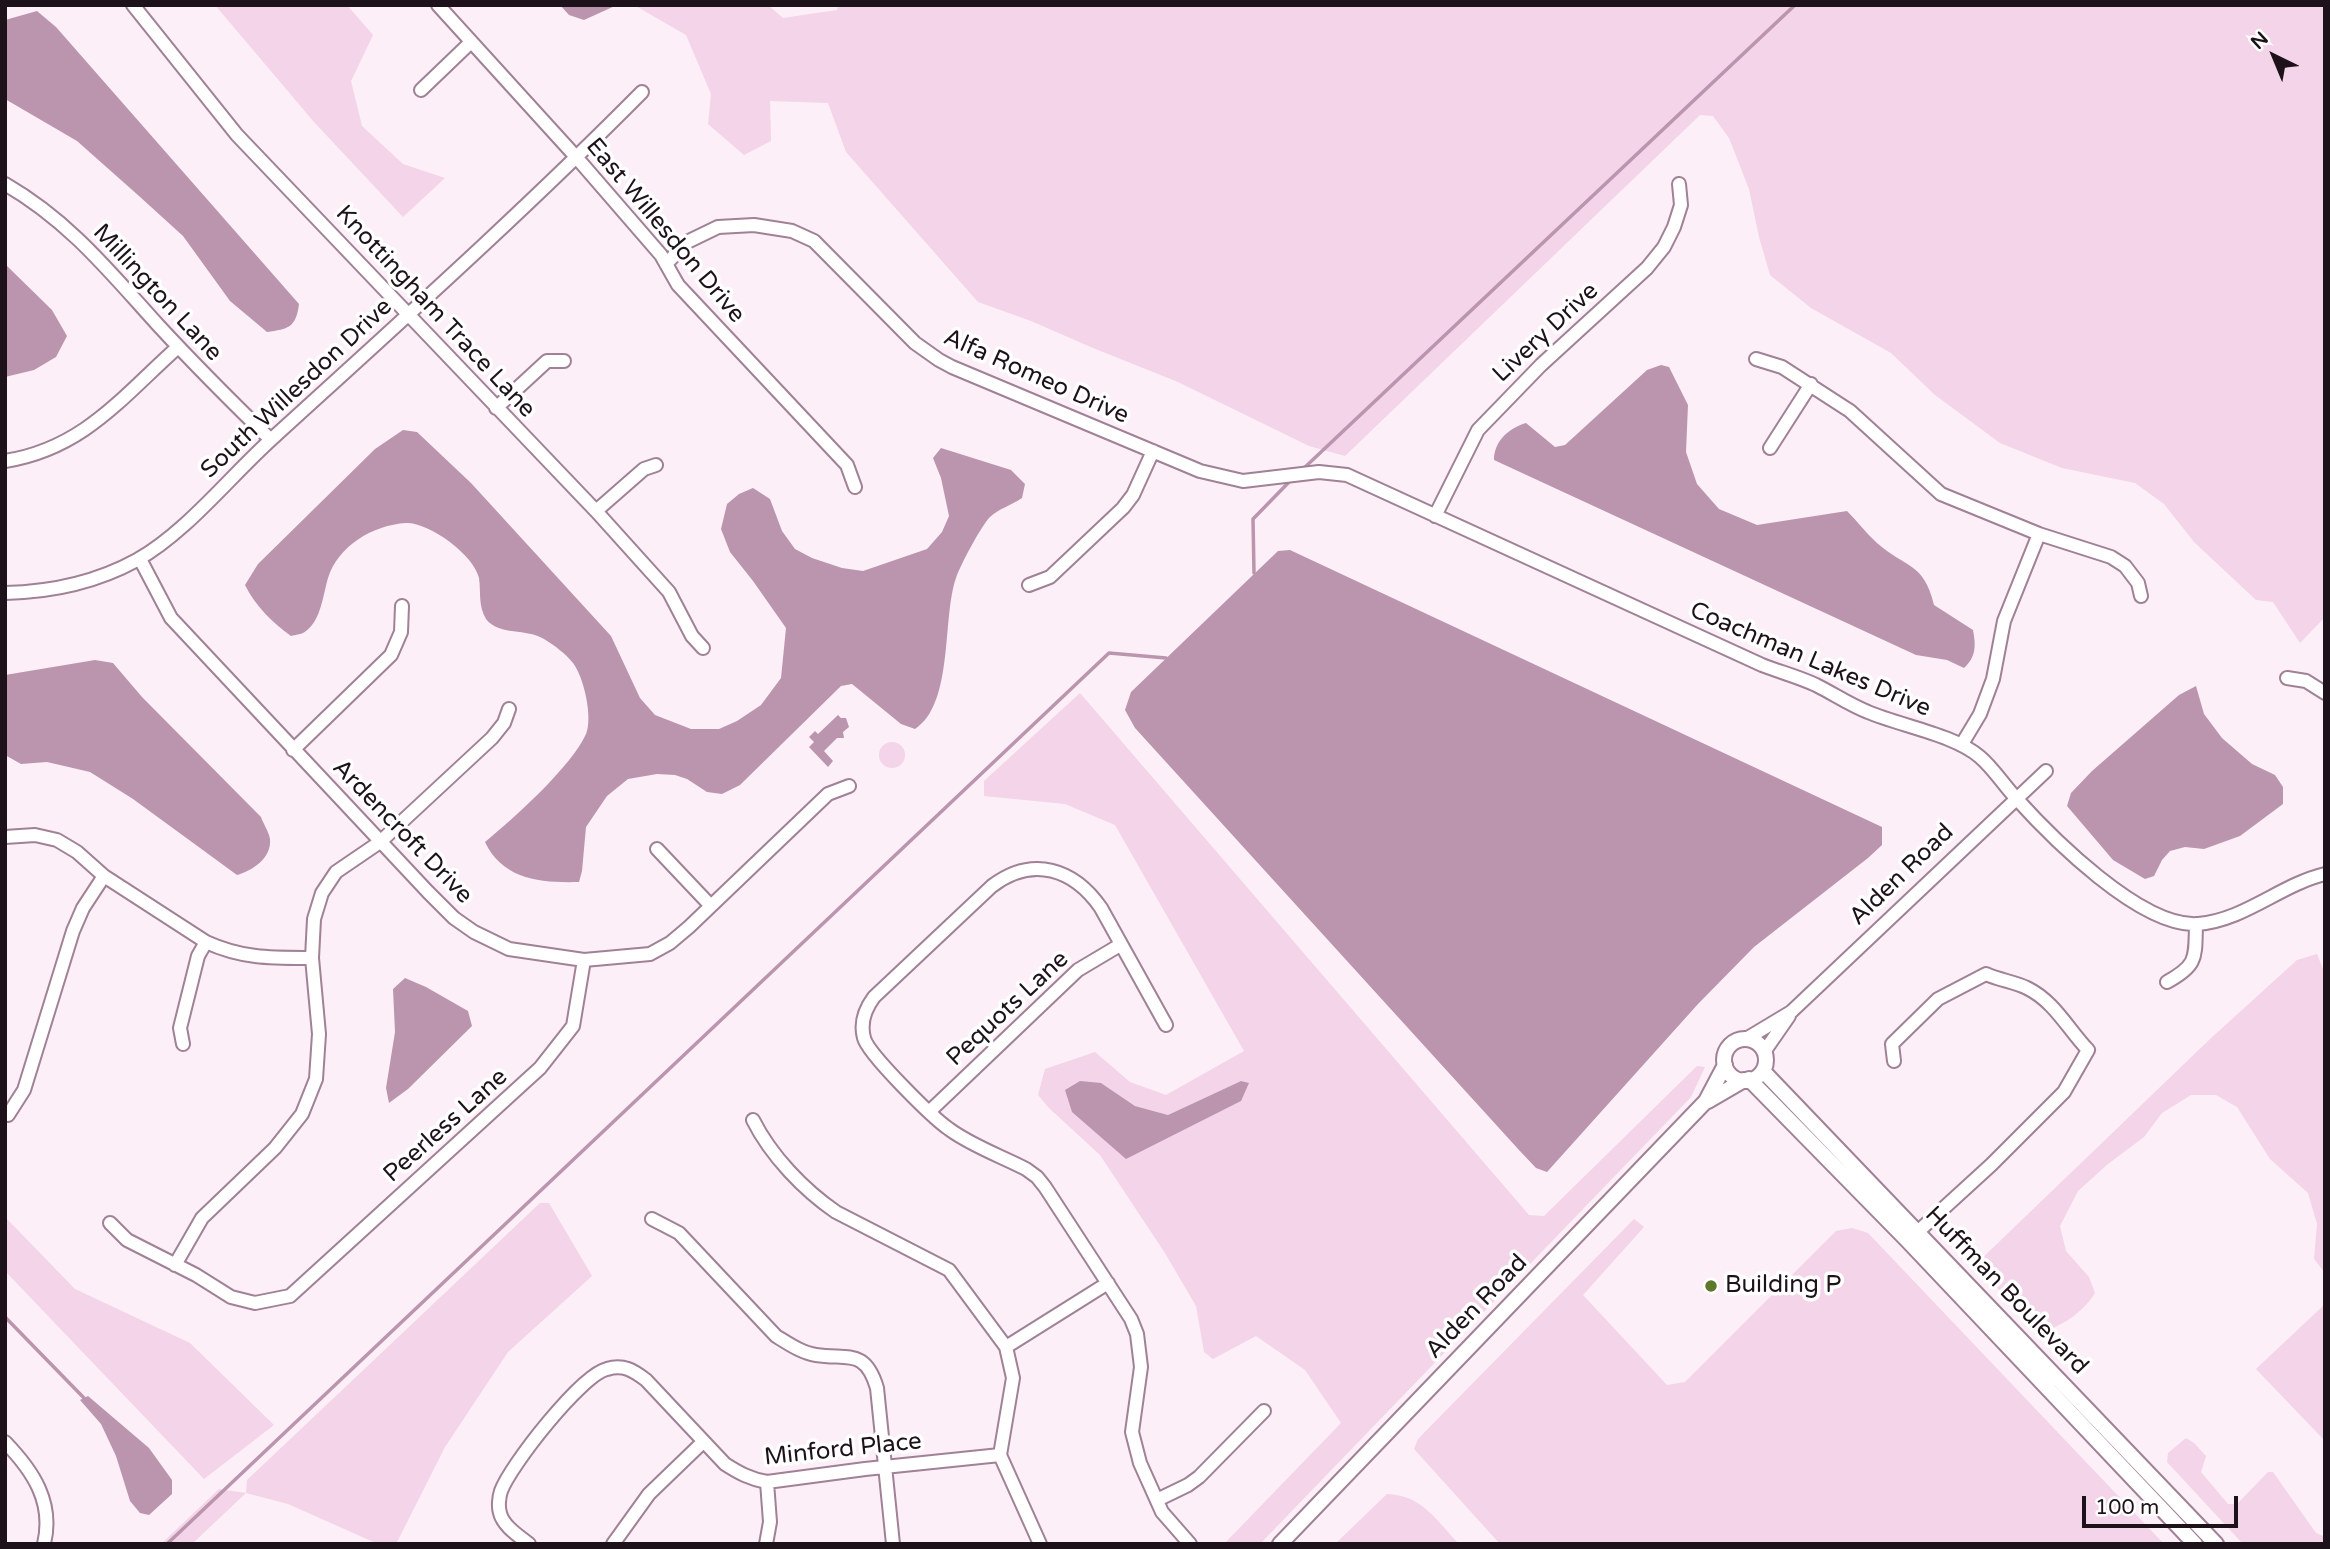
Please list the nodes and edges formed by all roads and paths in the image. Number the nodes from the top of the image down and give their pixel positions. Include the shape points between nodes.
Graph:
1 (133, 5) edge
2 (438, 5) edge
3 (470, 43) junction
4 (421, 90) dead end
5 (642, 92) dead end
6 (577, 158) junction
7 (5, 184) edge
8 (1679, 184) dead end
9 (666, 264) junction
10 (409, 314) junction
11 (178, 347) junction
12 (1756, 359) dead end
13 (564, 361) dead end
14 (1811, 384) junction
15 (496, 408) junction
16 (270, 439) junction
17 (1770, 448) dead end
18 (1153, 452) junction
19 (5, 461) edge
20 (656, 465) dead end
21 (1232, 480) joint
22 (855, 487) dead end
23 (596, 512) junction
24 (1434, 516) junction
25 (2039, 534) junction
26 (139, 559) junction
27 (1029, 585) dead end
28 (5, 593) edge
29 (2141, 596) dead end
30 (402, 606) dead end
31 (703, 648) dead end
32 (2287, 678) dead end
33 (2325, 693) edge
34 (509, 709) dead end
35 (1962, 744) junction
36 (293, 750) junction
37 (2046, 771) dead end
38 (849, 786) dead end
39 (2016, 798) junction
40 (5, 837) edge
41 (380, 842) junction
42 (657, 849) dead end
43 (2325, 874) edge
44 (104, 876) junction
45 (710, 905) junction
46 (2196, 924) junction
47 (206, 942) junction
48 (1120, 945) junction
49 (312, 958) junction
50 (584, 960) junction
51 (2166, 982) dead end
52 (1791, 1012) junction
53 (1166, 1025) dead end
54 (1746, 1039) junction
55 (183, 1044) dead end
56 (1764, 1052) junction
57 (1894, 1061) dead end
58 (1725, 1065) junction
59 (1763, 1070) junction
60 (1746, 1080) junction
61 (1706, 1101) junction
62 (930, 1111) junction
63 (8, 1115) dead end
64 (753, 1121) dead end
65 (652, 1219) dead end
66 (110, 1223) dead end
67 (1913, 1237) junction
68 (175, 1265) junction
69 (1108, 1283) junction
70 (1006, 1347) junction
71 (1264, 1411) dead end
72 (5, 1442) edge
73 (703, 1442) junction
74 (1000, 1455) junction
75 (884, 1467) junction
76 (767, 1482) junction
77 (1157, 1500) junction
78 (44, 1544) edge
79 (529, 1544) edge
80 (613, 1544) edge
81 (766, 1544) edge
82 (892, 1544) edge
83 (1040, 1544) edge
84 (1190, 1544) edge
85 (1280, 1544) edge
86 (2195, 1544) edge
87 (2216, 1544) edge

1 - 10 street, Knottingham Trace Lane via 237,135
2 - 3 street, East Willesdon Drive
3 - 4 street
3 - 6 street, East Willesdon Drive
5 - 6 street, South Willesdon Drive
6 - 9 street, East Willesdon Drive
6 - 10 street, South Willesdon Drive
7 - 11 street, Millington Lane via 70,230
8 - 24 street, Livery Drive via 1681,205 1664,247 1478,430
9 - 18 street, Alfa Romeo Drive via 687,242 718,227 754,225 792,231 814,241 915,342 939,360
9 - 22 street, East Willesdon Drive via 678,285 847,465
10 - 15 street, Knottingham Trace Lane
10 - 16 street, South Willesdon Drive
11 - 16 street, Millington Lane
11 - 19 street via 74,438
12 - 14 street
13 - 15 street via 547,361
14 - 17 street
14 - 25 street via 1850,411 1941,494
15 - 23 street, Knottingham Trace Lane
16 - 26 street, South Willesdon Drive via 177,530
18 - 21 street, Alfa Romeo Drive
18 - 27 street via 1123,508 1050,577
20 - 23 street via 644,469
21 - 24 street, Coachman Lakes Drive via 1341,474
23 - 31 street, Knottingham Trace Lane via 669,592
24 - 35 street, Coachman Lakes Drive via 1815,685 1866,712
25 - 29 street via 2125,566
25 - 35 street via 2004,621 1993,680
26 - 28 street, South Willesdon Drive via 76,584 41,592
26 - 36 street, Ardencroft Drive via 172,618
30 - 36 street via 401,632 391,655
32 - 33 street via 2306,681
34 - 41 street via 492,738
35 - 39 street, Coachman Lakes Drive via 1982,758
36 - 41 street, Ardencroft Drive
37 - 39 street, Alden Road
38 - 45 street, Ardencroft Drive via 828,793
39 - 46 street, Coachman Lakes Drive via 2090,871 2127,899 2163,918
39 - 52 street, Alden Road
40 - 44 street via 35,835 57,840
41 - 49 street via 336,872 321,893
41 - 50 street, Ardencroft Drive via 454,918 474,932 509,949
42 - 45 street
43 - 46 street, Coachman Lakes Drive via 2304,879 2235,916
44 - 47 street
44 - 63 street via 73,931 23,1090
45 - 50 street, Ardencroft Drive via 670,943 650,954
46 - 51 street via 2195,954 2187,971
47 - 49 street via 253,957
47 - 55 street via 198,956 180,1028
48 - 53 street
48 - 62 street, Pequots Lane via 1078,970
48 - 62 street via 1091,894 1066,875 1046,869 1015,873 992,886 874,997 864,1015 863,1034 869,1049
49 - 68 street via 316,1079 302,1114 275,1148 202,1218
50 - 68 street, Peerless Lane via 573,1026 541,1068 290,1296 255,1303 231,1297
52 - 54 street, Alden Road
52 - 56 street, Alden Road
54 - 56 street
54 - 58 street via 1731,1044
56 - 59 street
57 - 67 street via 1892,1044 1938,999 1986,974 2026,987 2045,1000 2088,1050 2064,1092
58 - 60 street via 1732,1076
58 - 61 street, Alden Road
59 - 60 street
59 - 67 street, Huffman Boulevard
60 - 61 street, Alden Road
60 - 67 street, Huffman Boulevard
61 - 85 street, Alden Road
62 - 69 street via 948,1129 1037,1177
64 - 70 street via 762,1139 822,1203 949,1270
65 - 75 street via 679,1233 776,1336 815,1355 851,1356 865,1365 877,1388
66 - 68 street via 127,1240
67 - 86 street, Huffman Boulevard
67 - 87 street, Huffman Boulevard
69 - 70 street
69 - 77 street via 1137,1334 1141,1367 1132,1432
70 - 74 street via 1013,1378
71 - 77 street via 1199,1477
72 - 78 street via 25,1463 43,1496
73 - 76 street, Minford Place via 740,1474
73 - 79 street, Minford Place via 633,1370 624,1367 599,1372 555,1415 501,1493 500,1515
73 - 80 street via 649,1494
74 - 75 street, Minford Place
74 - 83 street
75 - 76 street, Minford Place
75 - 82 street
76 - 81 street via 770,1522
77 - 84 street via 1161,1513

